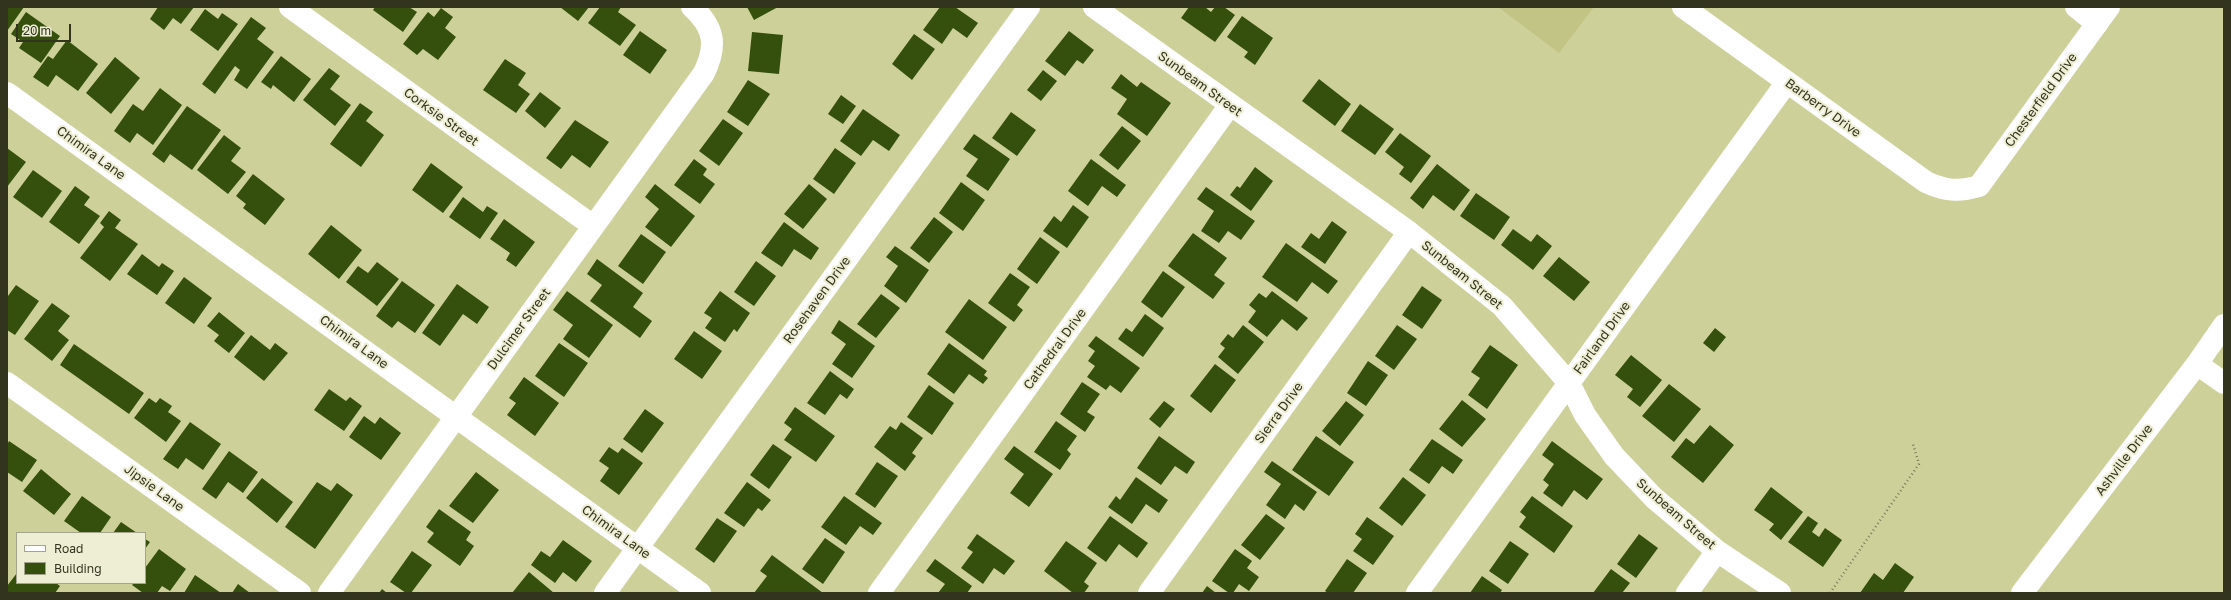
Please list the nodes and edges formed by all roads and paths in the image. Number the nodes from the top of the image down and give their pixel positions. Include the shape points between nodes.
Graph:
1 (290, 7) edge
2 (692, 7) edge
3 (1029, 7) edge
4 (1094, 7) edge
5 (1683, 7) edge
6 (2076, 7) edge
7 (2102, 15) edge
8 (1787, 82) junction
9 (7, 93) edge
10 (1230, 105) junction
11 (1970, 188) joint
12 (593, 226) junction
13 (1409, 232) junction
14 (2224, 325) edge
15 (2197, 364) junction
16 (7, 383) edge
17 (1569, 383) junction
18 (2224, 383) edge
19 (457, 416) junction
20 (1913, 444) dead end
21 (638, 548) junction
22 (1717, 550) junction
23 (300, 593) edge
24 (329, 593) edge
25 (605, 593) edge
26 (700, 593) edge
27 (879, 593) edge
28 (1149, 593) edge
29 (1417, 593) edge
30 (1687, 593) edge
31 (1780, 593) edge
32 (1830, 593) edge
33 (2022, 593) edge

1 - 12 street, Corksie Street
2 - 12 street, Dulcimer Street via 705,22 713,38 712,57 704,74
3 - 21 street, Rosehaven Drive
4 - 10 street, Sunbeam Street
5 - 8 street, Barberry Drive
6 - 7 street
7 - 11 street, Chesterfield Drive via 1979,186
8 - 11 street, Barberry Drive via 1926,182 1940,189 1955,191
8 - 17 street, Fairland Drive
9 - 19 street, Chimira Lane
10 - 13 street, Sunbeam Street
10 - 27 street, Cathedral Drive
12 - 19 street, Dulcimer Street
13 - 17 street, Sunbeam Street via 1502,306
13 - 28 street, Sierra Drive
14 - 15 street, Ashville Drive
15 - 18 street
15 - 33 street, Ashville Drive
16 - 23 street, Jipsie Lane
17 - 22 street, Sunbeam Street via 1585,415 1614,456 1654,498
17 - 29 street, Fairland Drive
19 - 21 street, Chimira Lane
19 - 24 street, Dulcimer Street
20 - 32 path via 1919,464
21 - 25 street, Rosehaven Drive
21 - 26 street, Chimira Lane
22 - 30 street
22 - 31 street, Sunbeam Street

